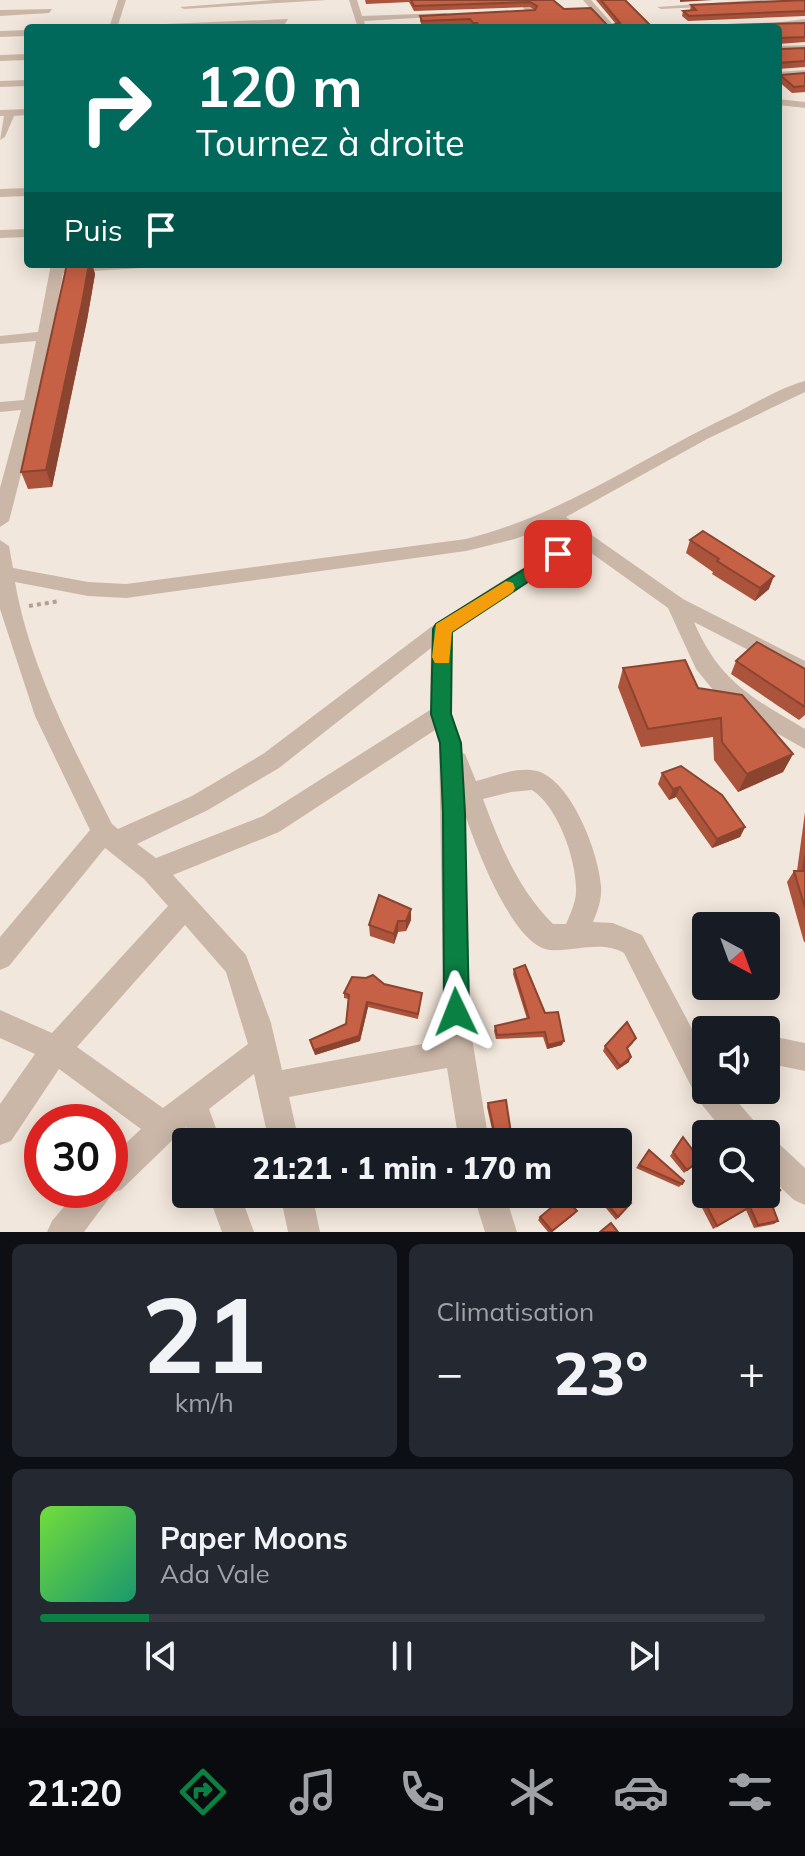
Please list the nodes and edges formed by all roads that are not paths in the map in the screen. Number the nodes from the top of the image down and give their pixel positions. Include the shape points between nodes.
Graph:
1 (53, 0) edge
2 (122, 0) edge
3 (323, 0) edge
4 (353, 0) edge
5 (521, 0) edge
6 (587, 0) edge
7 (805, 0) edge
8 (756, 1) edge
9 (285, 2) edge
10 (184, 3) edge
11 (658, 3) edge
12 (530, 12) junction
13 (0, 13) edge
14 (515, 13) edge
15 (453, 15) edge
16 (672, 17) dead end
17 (805, 22) edge
18 (788, 23) junction
19 (114, 24) edge
20 (183, 24) edge
21 (286, 24) edge
22 (361, 24) edge
23 (540, 24) edge
24 (608, 24) edge
25 (758, 24) edge
26 (796, 30) edge
27 (24, 33) edge
28 (0, 34) edge
29 (805, 48) edge
30 (782, 49) edge
31 (24, 57) edge
32 (0, 58) edge
33 (805, 73) edge
34 (782, 75) edge
35 (24, 83) edge
36 (0, 84) edge
37 (782, 102) edge
38 (805, 105) edge
39 (5, 113) edge
40 (0, 137) edge
41 (24, 192) edge
42 (0, 193) edge
43 (24, 233) edge
44 (0, 234) edge
45 (57, 268) edge
46 (44, 336) junction
47 (0, 340) edge
48 (805, 386) edge
49 (31, 404) junction
50 (0, 407) edge
51 (553, 517) junction
52 (0, 521) edge
53 (583, 538) junction
54 (0, 546) edge
55 (2, 572) edge
56 (676, 604) junction
57 (442, 629) junction
58 (805, 671) edge
59 (441, 714) junction
60 (805, 740) edge
61 (450, 743) junction
62 (469, 793) junction
63 (110, 837) junction
64 (153, 871) junction
65 (184, 907) junction
66 (574, 935) junction
67 (0, 957) edge
68 (0, 1024) edge
69 (692, 1040) edge
70 (56, 1049) junction
71 (263, 1050) junction
72 (459, 1051) junction
73 (780, 1052) edge
74 (805, 1057) edge
75 (272, 1086) junction
76 (192, 1104) junction
77 (720, 1104) edge
78 (733, 1120) edge
79 (164, 1127) junction
80 (201, 1128) edge
81 (281, 1128) edge
82 (472, 1128) edge
83 (0, 1130) edge
84 (128, 1162) edge
85 (780, 1166) edge
86 (805, 1189) edge
87 (84, 1208) edge
88 (229, 1208) edge
89 (299, 1208) edge
90 (493, 1208) edge
91 (63, 1232) edge
92 (238, 1232) edge
93 (304, 1232) edge
94 (501, 1232) edge

1 - 13 street via 48,15
2 - 19 street
3 - 9 street
4 - 22 street
5 - 12 street
6 - 24 street
7 - 8 street
8 - 11 street
9 - 10 street
9 - 21 street
10 - 20 street
11 - 16 street
12 - 14 street
12 - 23 street
15 - 22 street
17 - 18 street
18 - 25 street
18 - 26 street
27 - 28 street
29 - 30 street
31 - 32 street
33 - 34 street
35 - 36 street
37 - 38 street
39 - 40 street
41 - 42 street
43 - 44 street
45 - 46 street
46 - 47 street
46 - 49 street
48 - 51 street via 701,435
49 - 50 street
49 - 52 street
51 - 53 street
51 - 55 street via 466,545 126,591
53 - 56 street
53 - 57 street
54 - 55 street
55 - 63 street via 41,703
56 - 58 street
56 - 60 street via 715,679
57 - 59 street
57 - 63 street via 260,768 200,803
59 - 61 street
59 - 64 street via 271,824
61 - 62 street
61 - 72 street
62 - 66 street via 503,874 530,919 547,937
62 - 66 street via 526,780 557,796 589,884
63 - 64 street
63 - 67 street
64 - 65 street
65 - 70 street
65 - 71 street via 237,964
66 - 69 street via 610,935 633,944
68 - 70 street
70 - 79 street
70 - 83 street
71 - 75 street
71 - 76 street
72 - 75 street
72 - 82 street
73 - 74 street
75 - 81 street
76 - 79 street
76 - 80 street
77 - 78 street
79 - 84 street
85 - 86 street
87 - 91 street
88 - 92 street
89 - 93 street
90 - 94 street

